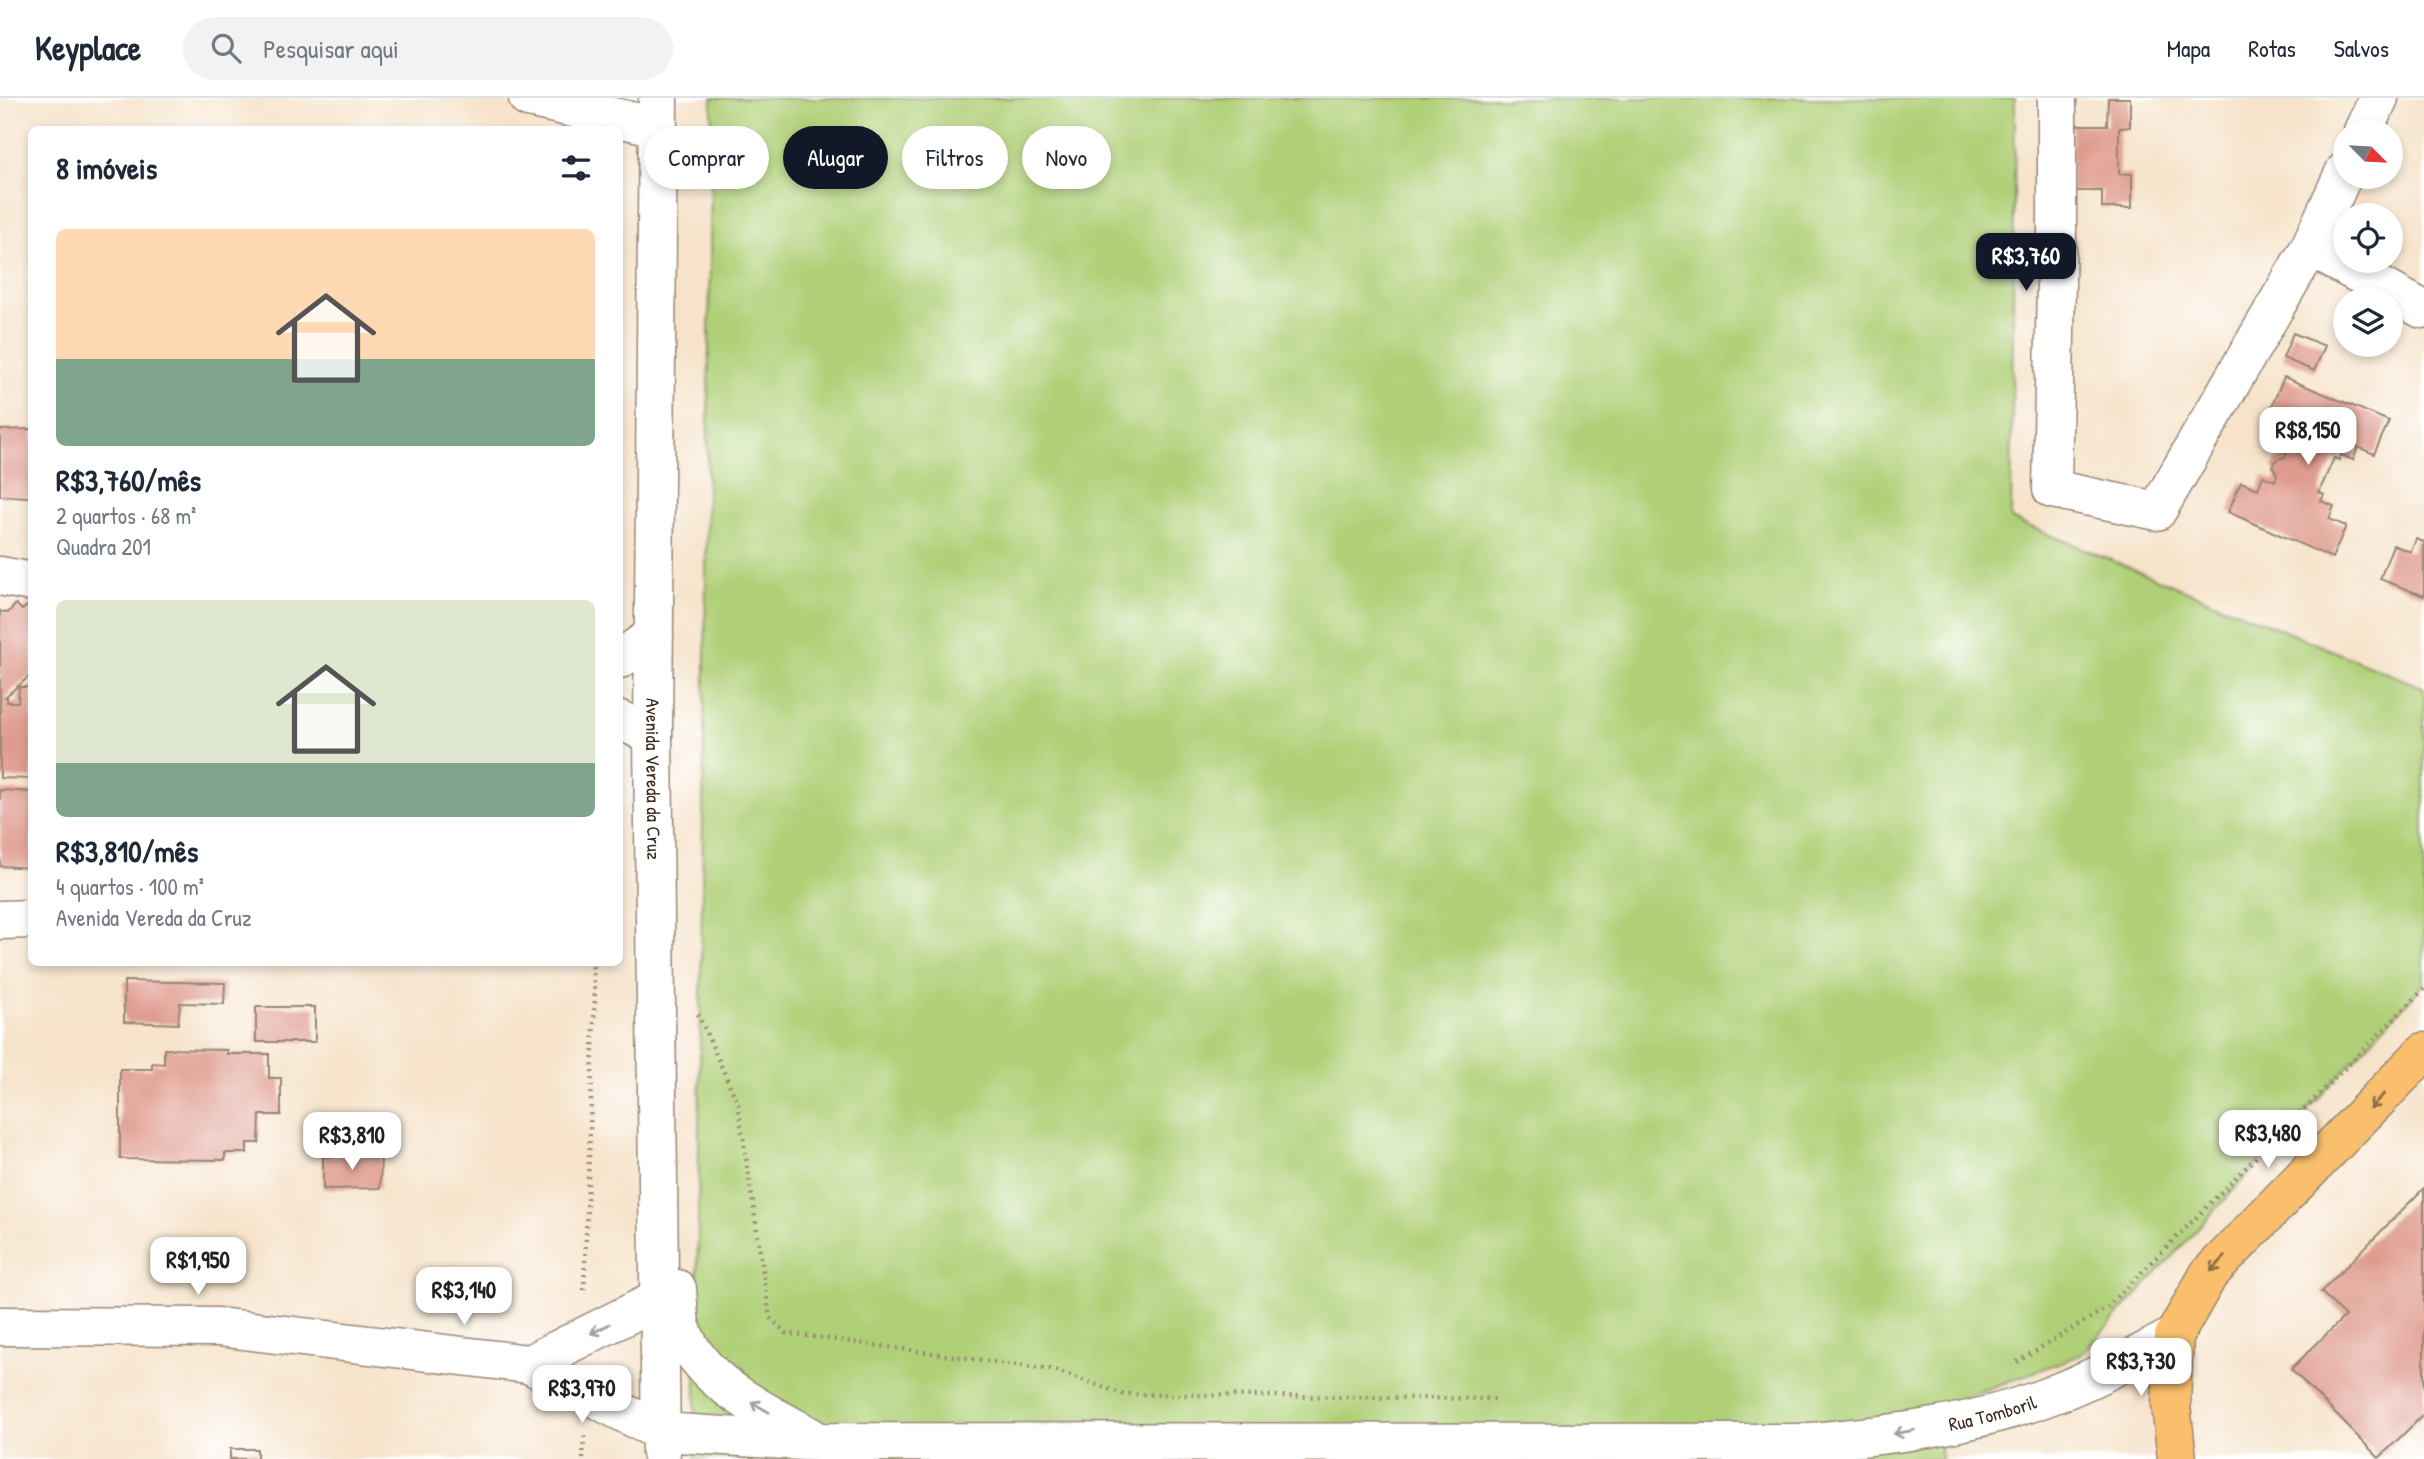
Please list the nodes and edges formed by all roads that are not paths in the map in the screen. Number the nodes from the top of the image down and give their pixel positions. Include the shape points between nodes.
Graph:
1 (528, 98) edge
2 (2057, 98) edge
3 (2379, 98) edge
4 (658, 113) edge
5 (2369, 119) edge
6 (2337, 189) edge
7 (2310, 247) junction
8 (2422, 309) dead end
9 (0, 576) edge
10 (28, 581) edge
11 (654, 635) junction
12 (623, 657) edge
13 (636, 728) edge
14 (28, 919) edge
15 (0, 920) edge
16 (2424, 1052) edge
17 (658, 1101) junction
18 (661, 1298) junction
19 (0, 1326) edge
20 (2174, 1336) junction
21 (530, 1364) junction
22 (819, 1441) junction
23 (1798, 1443) junction
24 (661, 1446) edge
25 (785, 1459) edge
26 (1869, 1459) edge
27 (2177, 1459) edge

1 - 4 street
2 - 7 street via 2052,489 2157,511
3 - 5 street
4 - 11 street, Avenida Vereda da Cruz
6 - 7 street
7 - 8 street
9 - 10 street
11 - 12 street
11 - 13 street, Avenida Vereda da Cruz
13 - 17 street, Avenida Vereda da Cruz
14 - 15 street
16 -> 20 main road via 2209,1274
17 - 18 street, Avenida Vereda da Cruz
22 -> 17 street via 733,1392 692,1350 681,1325 674,1177
18 -> 21 street
18 - 24 street, Avenida Vereda da Cruz
19 - 21 street via 218,1327
20 -> 23 street, Rua Tomboril via 2092,1378 2001,1411 1885,1436
20 - 27 main road via 2171,1405
21 - 24 street via 585,1393
22 - 23 street, Rua Tomboril
22 - 24 street, Rua Tomboril
22 - 25 street
23 - 26 street, Rua Tomboril

